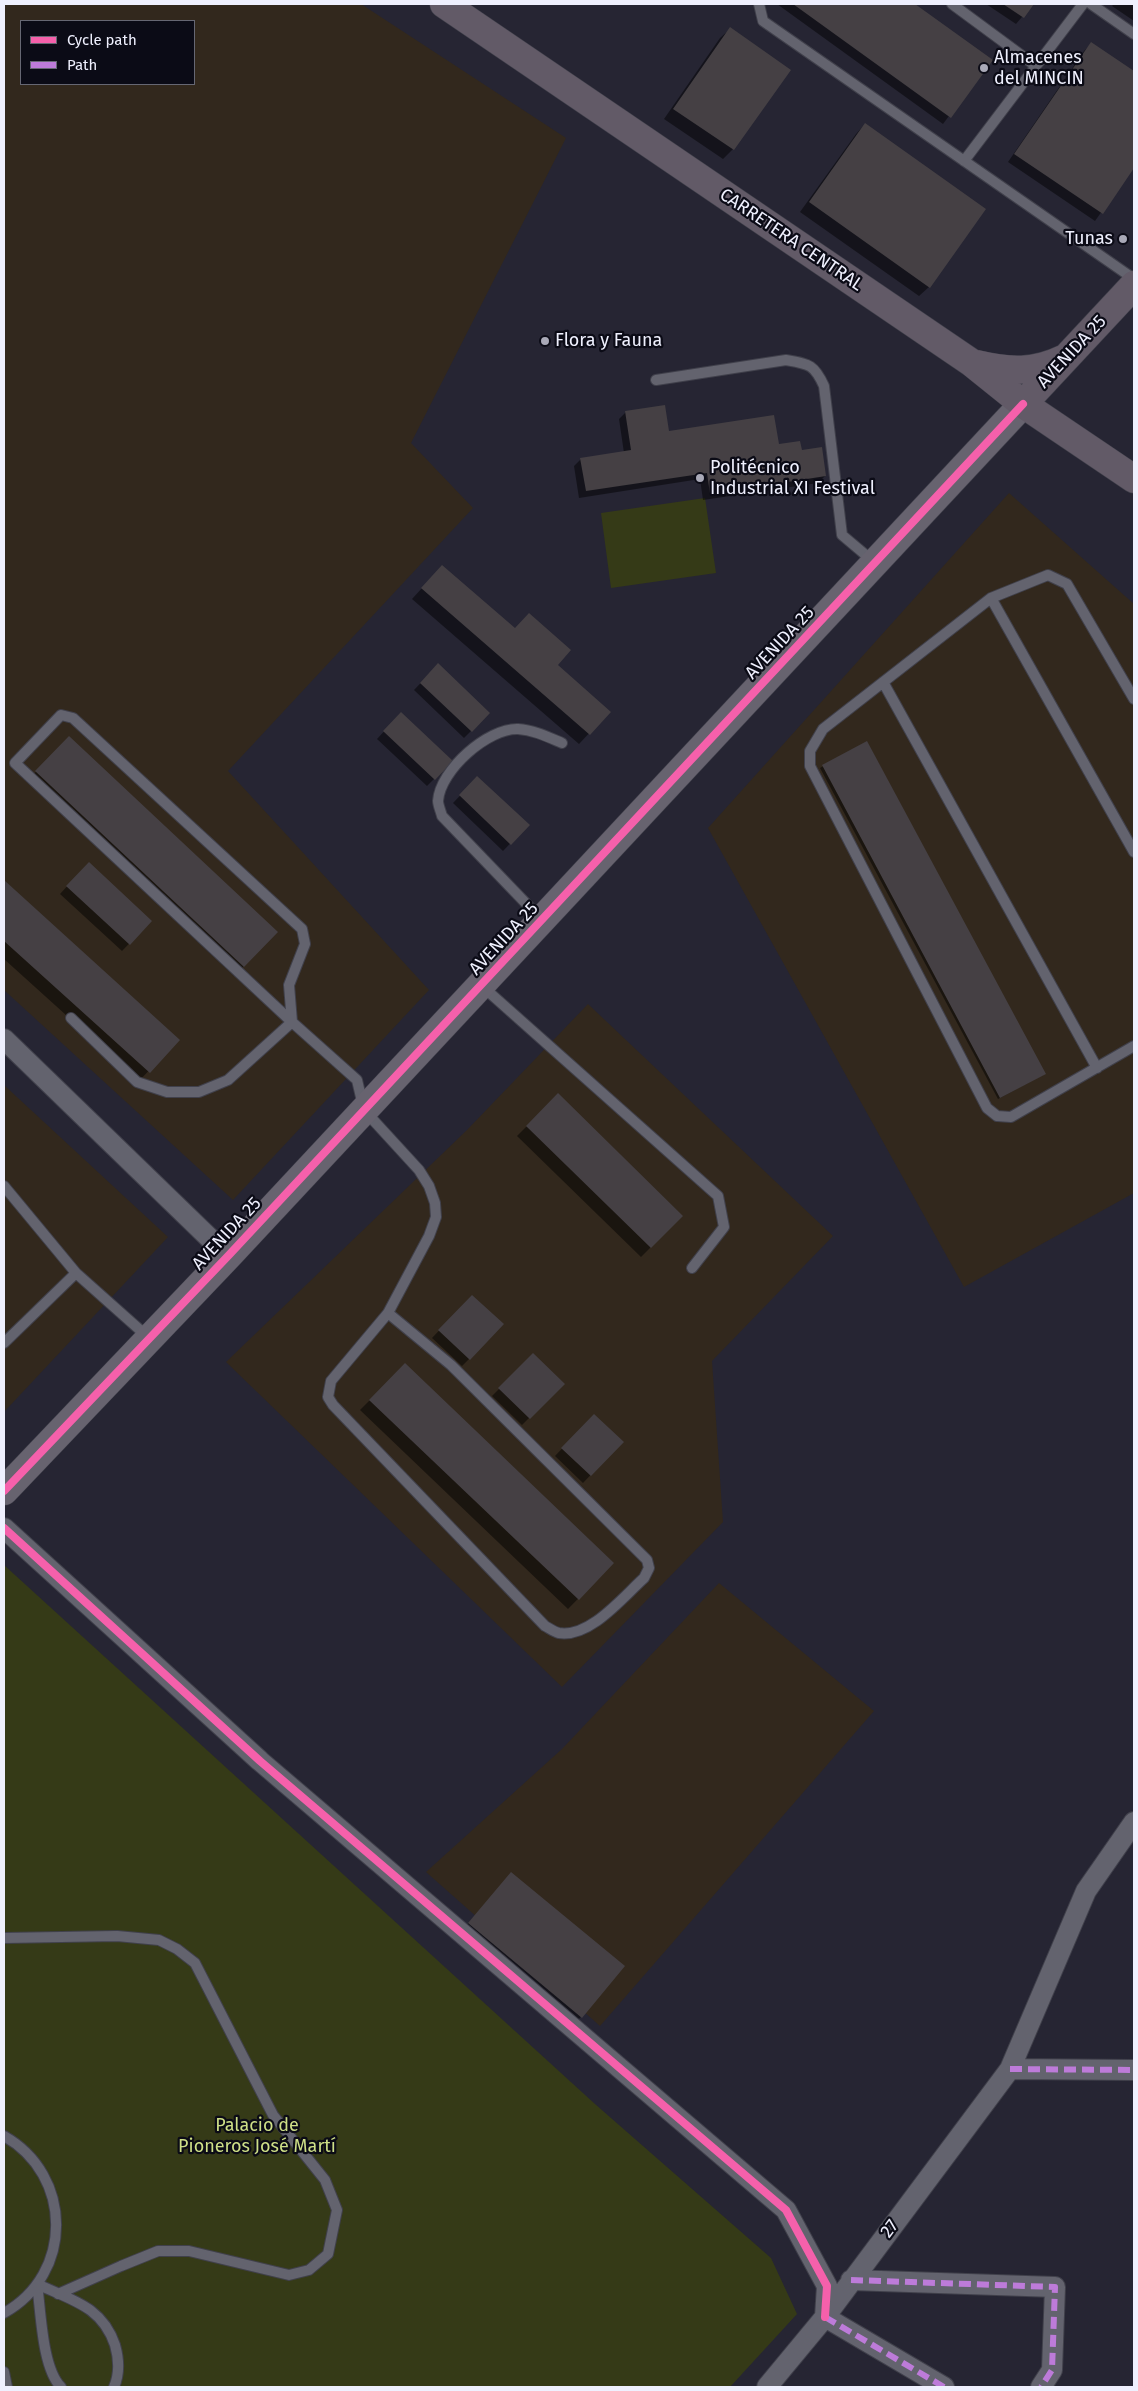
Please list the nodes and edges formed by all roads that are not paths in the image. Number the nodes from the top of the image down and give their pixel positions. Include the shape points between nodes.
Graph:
1 (444, 4) edge
2 (759, 4) edge
3 (952, 4) edge
4 (1083, 4) edge
5 (1091, 4) edge
6 (1134, 34) edge
7 (1036, 66) junction
8 (964, 161) junction
9 (1134, 279) edge
10 (1134, 285) edge
11 (1067, 357) junction
12 (972, 363) junction
13 (656, 380) dead end
14 (1023, 404) junction
15 (1134, 479) edge
16 (875, 563) junction
17 (991, 598) junction
18 (883, 682) junction
19 (1134, 699) edge
20 (562, 743) dead end
21 (1134, 852) edge
22 (542, 919) junction
23 (481, 985) junction
24 (71, 1018) dead end
25 (292, 1022) junction
26 (4, 1039) edge
27 (1134, 1046) edge
28 (1097, 1068) junction
29 (364, 1110) junction
30 (4, 1186) edge
31 (228, 1256) junction
32 (692, 1268) dead end
33 (76, 1273) junction
34 (388, 1313) junction
35 (150, 1339) junction
36 (5, 1340) edge
37 (4, 1491) edge
38 (4, 1528) edge
39 (1134, 1822) edge
40 (4, 1938) edge
41 (1010, 2069) junction
42 (1134, 2070) edge
43 (4, 2136) edge
44 (851, 2280) junction
45 (38, 2284) junction
46 (58, 2294) junction
47 (4, 2313) edge
48 (825, 2317) junction
49 (4, 2372) edge
50 (8, 2387) edge
51 (62, 2387) edge
52 (114, 2387) edge
53 (767, 2387) edge
54 (944, 2387) edge
55 (1041, 2387) edge

1 - 12 main road, CARRETERA CENTRAL
2 - 8 lane via 763,21
3 - 7 lane
4 - 7 lane
5 - 6 lane
7 - 8 lane
8 - 9 lane
10 - 11 main road, AVENIDA 25
11 - 12 main road via 1048,366 1006,371
11 - 14 main road, AVENIDA 25
12 - 14 main road, CARRETERA CENTRAL
13 - 16 lane via 786,360 805,363 816,369 824,386 842,535
14 - 15 main road, CARRETERA CENTRAL
14 - 16 street, AVENIDA 25
16 - 22 street, AVENIDA 25
17 - 18 lane
17 - 19 lane via 1048,575 1067,584
17 - 21 lane
18 - 28 lane
18 - 28 lane via 823,729 810,751 810,766 988,1108 997,1116 1010,1117
20 - 22 lane via 518,729 495,734 473,747 446,780 438,802 442,816
22 - 23 street, AVENIDA 25
23 - 29 street, AVENIDA 25
23 - 32 lane via 718,1196 724,1226
24 - 25 lane via 137,1082 167,1092 200,1092 228,1080
25 - 25 lane via 15,763 61,715 73,718 302,929 305,944 289,985
25 - 29 lane via 357,1080
26 - 31 street
27 - 28 lane
29 - 31 street, AVENIDA 25
29 - 34 lane via 419,1170 429,1186 436,1217
30 - 33 lane
31 - 35 street, AVENIDA 25
33 - 35 lane
33 - 36 lane
34 - 34 lane via 451,1365 646,1560 649,1568 644,1578 591,1626 558,1633 545,1626 333,1405 328,1397 331,1381
35 - 37 street, AVENIDA 25
38 - 48 street via 260,1761 786,2210 827,2286
39 - 41 street, 27 via 1086,1891
40 - 46 lane via 117,1936 159,1940 195,1963 272,2115 325,2180 337,2210 328,2254 309,2270 289,2275 189,2252 158,2252
41 - 42 street
41 - 44 street, 27
43 - 45 lane via 18,2144 39,2167 52,2195 57,2226 52,2257
44 - 48 street, 27
44 - 55 street via 1054,2287 1052,2370
45 - 46 lane
45 - 47 lane via 17,2306
45 - 51 lane via 45,2342 54,2380
46 - 52 lane via 82,2304 109,2328 118,2356 118,2378
48 - 53 street, 27
48 - 54 street
49 - 50 lane

